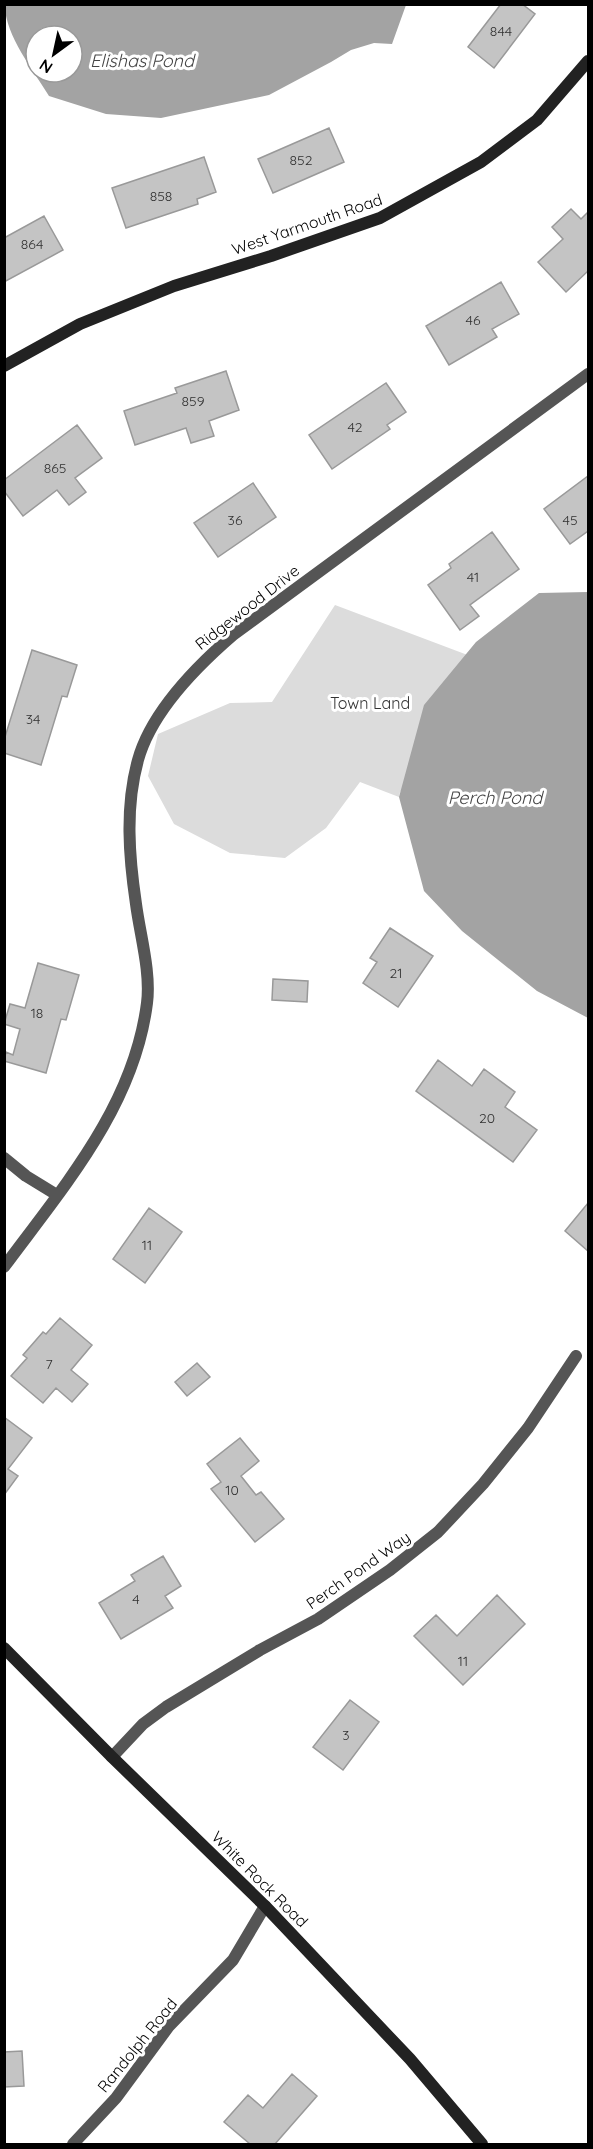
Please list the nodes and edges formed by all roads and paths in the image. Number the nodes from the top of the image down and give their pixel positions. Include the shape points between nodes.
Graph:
1 (588, 61) edge
2 (4, 366) edge
3 (588, 374) edge
4 (4, 1158) edge
5 (57, 1196) junction
6 (4, 1267) edge
7 (576, 1356) dead end
8 (4, 1648) edge
9 (112, 1757) junction
10 (265, 1906) junction
11 (73, 2145) edge
12 (482, 2145) edge

1 - 2 street, West Yarmouth Road via 537,120 481,162 381,218 174,286 80,324
3 - 5 street, Ridgewood Drive via 233,635 183,684 148,734 138,759 129,828 134,893 148,972 143,1023 120,1095 93,1145
4 - 5 street
5 - 6 street, Ridgewood Drive
7 - 9 street, Perch Pond Way via 528,1428 438,1532 318,1619 166,1707 143,1724
8 - 9 street, White Rock Road
9 - 10 street, White Rock Road
10 - 11 street, Randolph Road via 233,1960 169,2026 116,2098
10 - 12 street, White Rock Road via 410,2059

